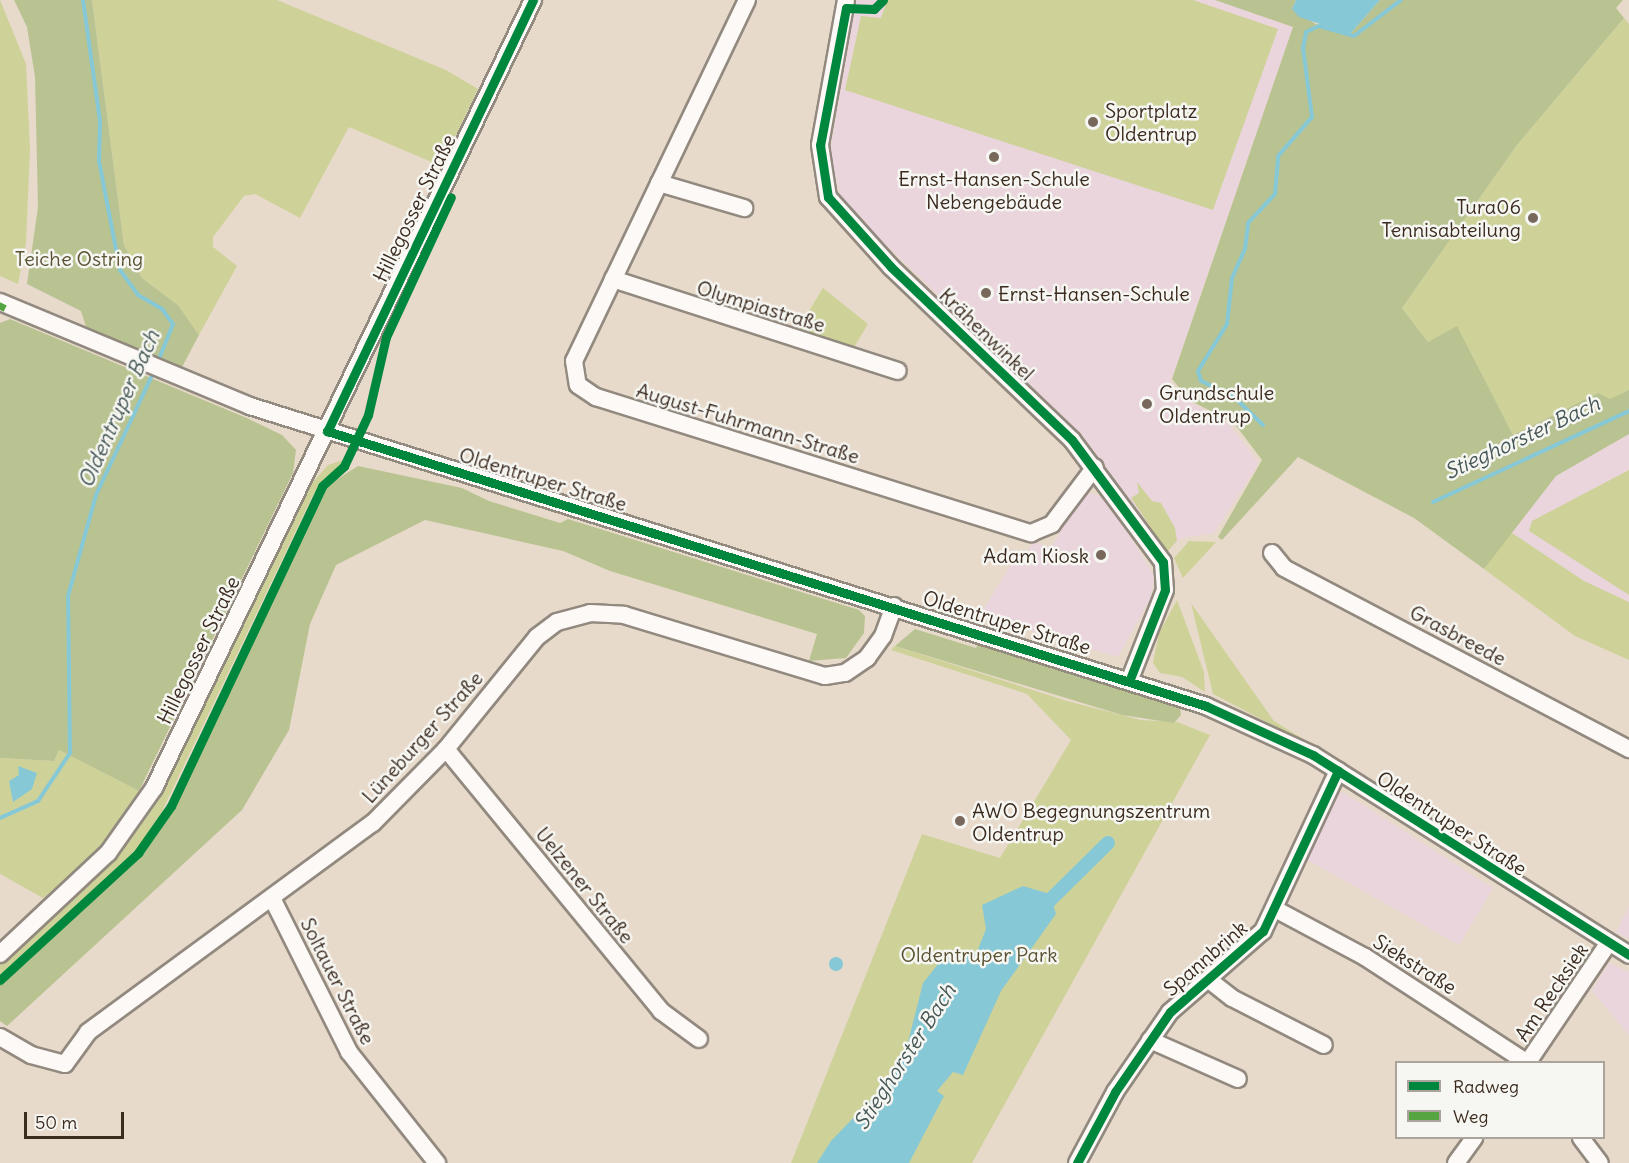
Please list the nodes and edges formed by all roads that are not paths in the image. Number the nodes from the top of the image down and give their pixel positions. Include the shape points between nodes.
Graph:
1 (533, 0) edge
2 (747, 0) edge
3 (846, 0) edge
4 (659, 183) junction
5 (744, 208) dead end
6 (613, 279) junction
7 (0, 302) edge
8 (897, 370) dead end
9 (327, 431) junction
10 (1095, 467) junction
11 (1272, 553) dead end
12 (894, 606) junction
13 (1130, 679) junction
14 (446, 749) junction
15 (1629, 749) edge
16 (1338, 771) junction
17 (273, 900) junction
18 (1275, 909) junction
19 (1608, 944) junction
20 (0, 954) edge
21 (1629, 955) edge
22 (1209, 980) junction
23 (0, 1037) edge
24 (699, 1039) dead end
25 (1150, 1040) junction
26 (1324, 1045) dead end
27 (1525, 1061) edge
28 (1528, 1061) edge
29 (1238, 1079) dead end
30 (1473, 1139) edge
31 (1582, 1139) edge
32 (1079, 1162) edge
33 (437, 1163) edge
34 (1456, 1163) edge
35 (1600, 1163) edge

1 - 9 street, Hillegosser Straße
2 - 4 street, August-Fuhrmann-Straße
3 - 10 street, Krähenwinkel via 819,155 832,205
4 - 5 street
4 - 6 street, August-Fuhrmann-Straße
6 - 8 street, Olympiastraße
6 - 10 street, August-Fuhrmann-Straße via 572,368 590,395 1031,533 1052,524
7 - 9 street, Oldentruper Straße via 173,378
9 - 12 street, Oldentruper Straße
9 - 20 street, Hillegosser Straße via 143,808 108,853
10 - 13 street, Krähenwinkel via 1167,574
11 - 15 street, Grasbreede via 1284,568
12 - 13 street, Oldentruper Straße
12 - 14 street, Lüneburger Straße via 883,636 867,658 845,673 825,676 624,615 572,616 537,637
13 - 16 street, Oldentruper Straße via 1247,722
14 - 17 street, Lüneburger Straße via 355,839
14 - 24 street, Uelzener Straße via 661,1011
16 - 18 street, Spannbrink
16 - 19 street, Oldentruper Straße
17 - 23 street, Lüneburger Straße via 96,1026 79,1041 65,1065 31,1055
17 - 33 street, Soltauer Straße via 349,1052
18 - 22 street, Spannbrink via 1254,941
18 - 27 street, Siekstraße via 1365,957
19 - 21 street, Oldentruper Straße
19 - 28 street, Am Recksiek
22 - 25 street, Spannbrink via 1179,1002
22 - 26 street via 1232,998
25 - 29 street
25 - 32 street, Spannbrink
30 - 34 street
31 - 35 street

